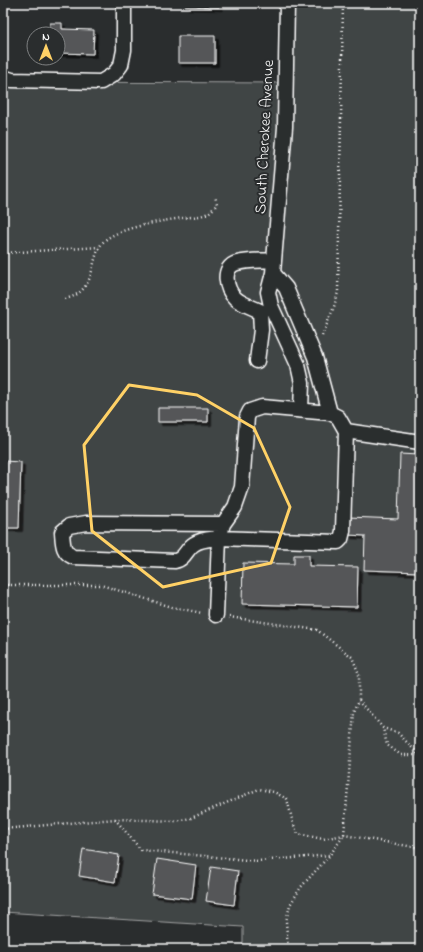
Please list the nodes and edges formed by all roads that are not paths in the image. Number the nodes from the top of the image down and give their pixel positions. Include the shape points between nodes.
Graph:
1 (124, 3) edge
2 (287, 3) edge
3 (8, 79) edge
4 (274, 266) junction
5 (257, 361) dead end
6 (301, 410) junction
7 (330, 412) junction
8 (346, 431) junction
9 (420, 442) edge
10 (221, 531) junction
11 (216, 616) road end

1 - 3 street via 124,50 121,65 114,74 101,82
2 - 4 street, South Cherokee Avenue via 285,127
4 - 5 street via 236,263 226,274 228,288 235,299 260,311 261,330
4 - 6 street, South Cherokee Avenue via 268,292 271,306 298,365 302,383
4 - 7 street via 315,357
6 - 7 street
6 - 10 street via 262,407 250,411 247,417 242,487
7 - 8 street via 338,417
8 - 9 street
8 - 10 street via 343,531 338,542
10 - 10 street via 86,523 69,526 62,532 63,548 73,557 175,561 181,560 193,544
10 - 11 street

